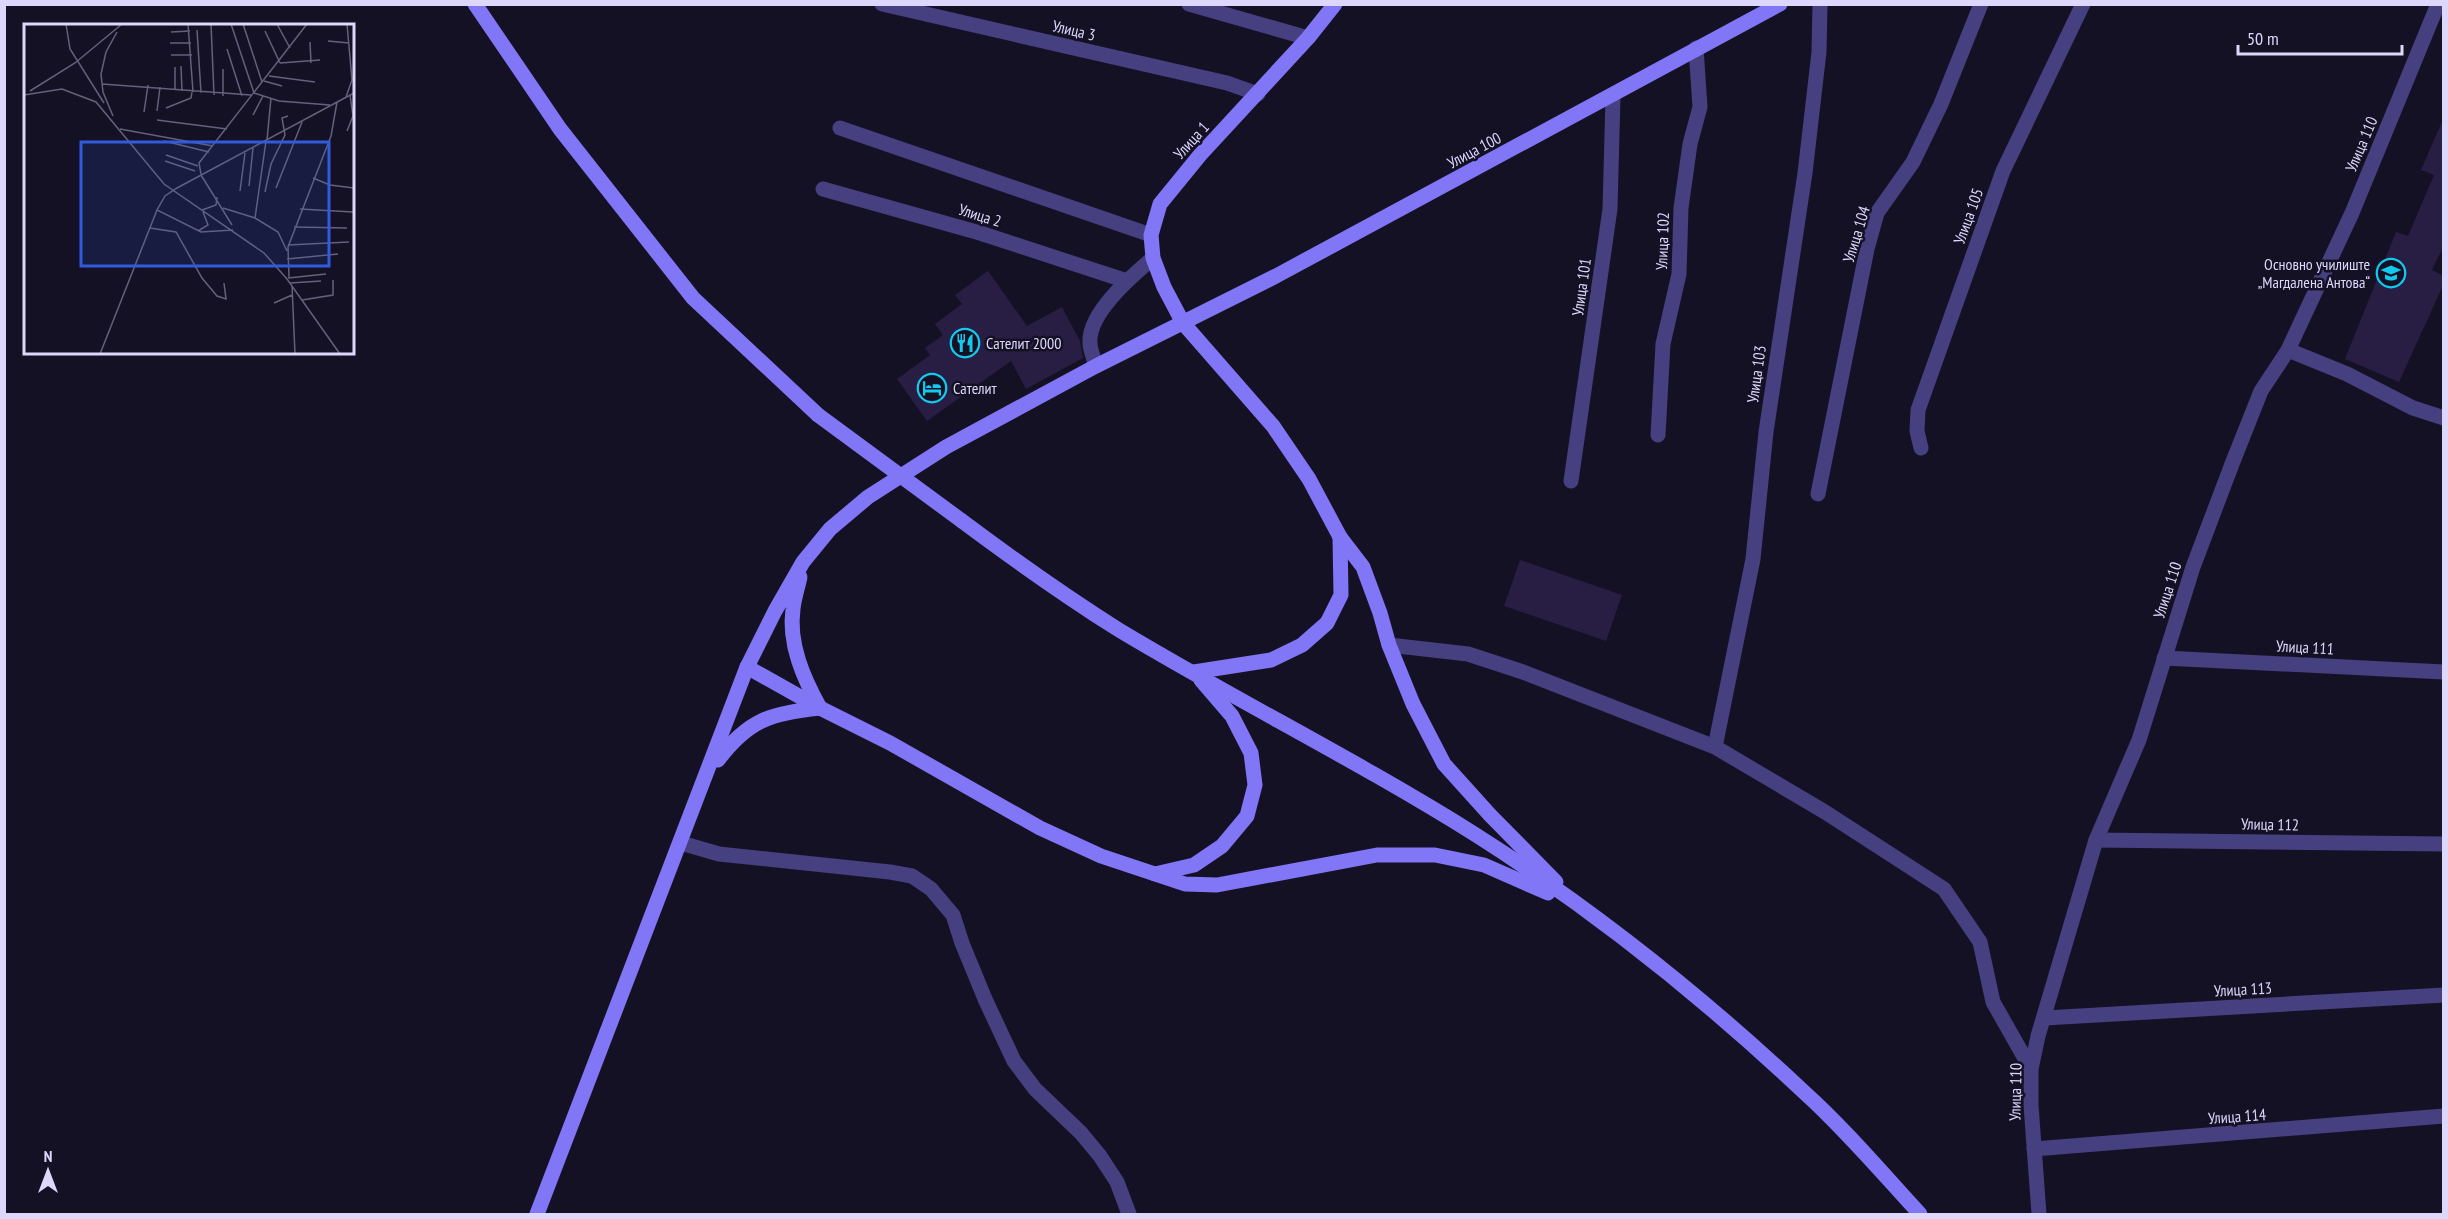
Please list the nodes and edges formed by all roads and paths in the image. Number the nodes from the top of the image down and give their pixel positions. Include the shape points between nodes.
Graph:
1 (475, 4) edge
2 (882, 4) edge
3 (1189, 4) edge
4 (1335, 4) edge
5 (1780, 4) edge
6 (1820, 4) edge
7 (1981, 4) edge
8 (2083, 4) edge
9 (2438, 4) edge
10 (1308, 38) junction
11 (1696, 48) junction
12 (1258, 94) junction
13 (1613, 96) junction
14 (840, 128) dead end
15 (823, 189) dead end
16 (1151, 235) junction
17 (1153, 258) junction
18 (1127, 281) junction
19 (1183, 324) junction
20 (2288, 350) junction
21 (1096, 366) junction
22 (2444, 418) edge
23 (1658, 435) dead end
24 (1921, 448) dead end
25 (1571, 481) dead end
26 (1818, 494) dead end
27 (1340, 537) junction
28 (803, 562) junction
29 (1389, 645) junction
30 (2164, 658) junction
31 (747, 667) junction
32 (1194, 672) junction
33 (2444, 672) edge
34 (820, 708) junction
35 (1715, 747) junction
36 (707, 775) junction
37 (2096, 840) junction
38 (681, 843) junction
39 (2444, 844) edge
40 (1152, 874) junction
41 (1581, 907) junction
42 (2444, 995) edge
43 (2045, 1018) junction
44 (2031, 1069) junction
45 (2444, 1116) edge
46 (2034, 1149) junction
47 (537, 1215) edge
48 (1129, 1215) edge
49 (1920, 1215) edge
50 (2039, 1215) edge

1 - 32 main road, bridge via 560,129 693,298 818,415 1040,579
2 - 12 street, Улица 3
3 - 10 street
4 - 10 main road, Улица 1
5 - 11 main road, Улица 100
6 - 35 street, Улица 103 via 1820,52 1766,432 1753,559
7 - 26 street, Улица 104 via 1913,162 1877,213
8 - 24 street, Улица 105 via 2003,171 1918,410
9 - 20 street, Улица 110 via 2352,213
10 - 12 main road, Улица 1
11 - 13 main road, Улица 100
11 - 23 street, Улица 102 via 1700,107 1681,208 1679,274 1664,345
12 - 16 main road, Улица 1 via 1160,204
13 - 19 main road, Улица 100
13 - 25 street, Улица 101 via 1610,209
14 - 16 street
15 - 18 street, Улица 2 via 980,233
16 - 17 main road, Улица 1
17 - 18 street
17 - 19 main road, Улица 1
18 - 21 street via 1095,320 1090,342
19 - 21 main road, Улица 100
19 - 27 main road, Улица 1 via 1273,426 1309,479
20 - 22 street via 2347,374 2413,408
20 - 30 street, Улица 110 via 2261,391 2193,567
21 - 28 main road, Улица 100 via 946,447 868,496 830,529
27 - 29 main road, Улица 1 via 1363,567
27 - 32 main road via 1341,595 1327,623 1302,645 1271,660
28 - 31 main road, Улица 100
28 - 34 main road via 792,611 795,645 801,674
29 - 35 street via 1468,654
29 - 41 main road, Улица 1 via 1444,764
30 - 33 street, Улица 111
30 - 37 street, Улица 110 via 2139,740
31 - 34 main road
31 - 36 main road, Улица 100
32 - 40 main road via 1232,716 1251,753 1255,785 1247,816 1222,846 1194,865
32 - 41 main road via 1477,836
34 - 36 main road via 783,712 759,721 733,740
34 - 40 main road via 1040,828
35 - 44 street via 1944,889 1980,942 1993,1002
36 - 38 main road, Улица 100
37 - 39 street, Улица 112
37 - 43 street, Улица 110
38 - 47 main road, Улица 100
38 - 48 street via 718,854 912,876 931,889 953,915 1014,1061 1035,1089 1081,1132 1100,1156 1117,1182
40 - 41 main road via 1185,884 1217,885 1377,855 1435,855 1484,865
41 - 49 main road via 1683,985 1794,1083
42 - 43 street, Улица 113
43 - 44 street, Улица 110
44 - 46 street, Улица 110
45 - 46 street, Улица 114
46 - 50 street, Улица 110

